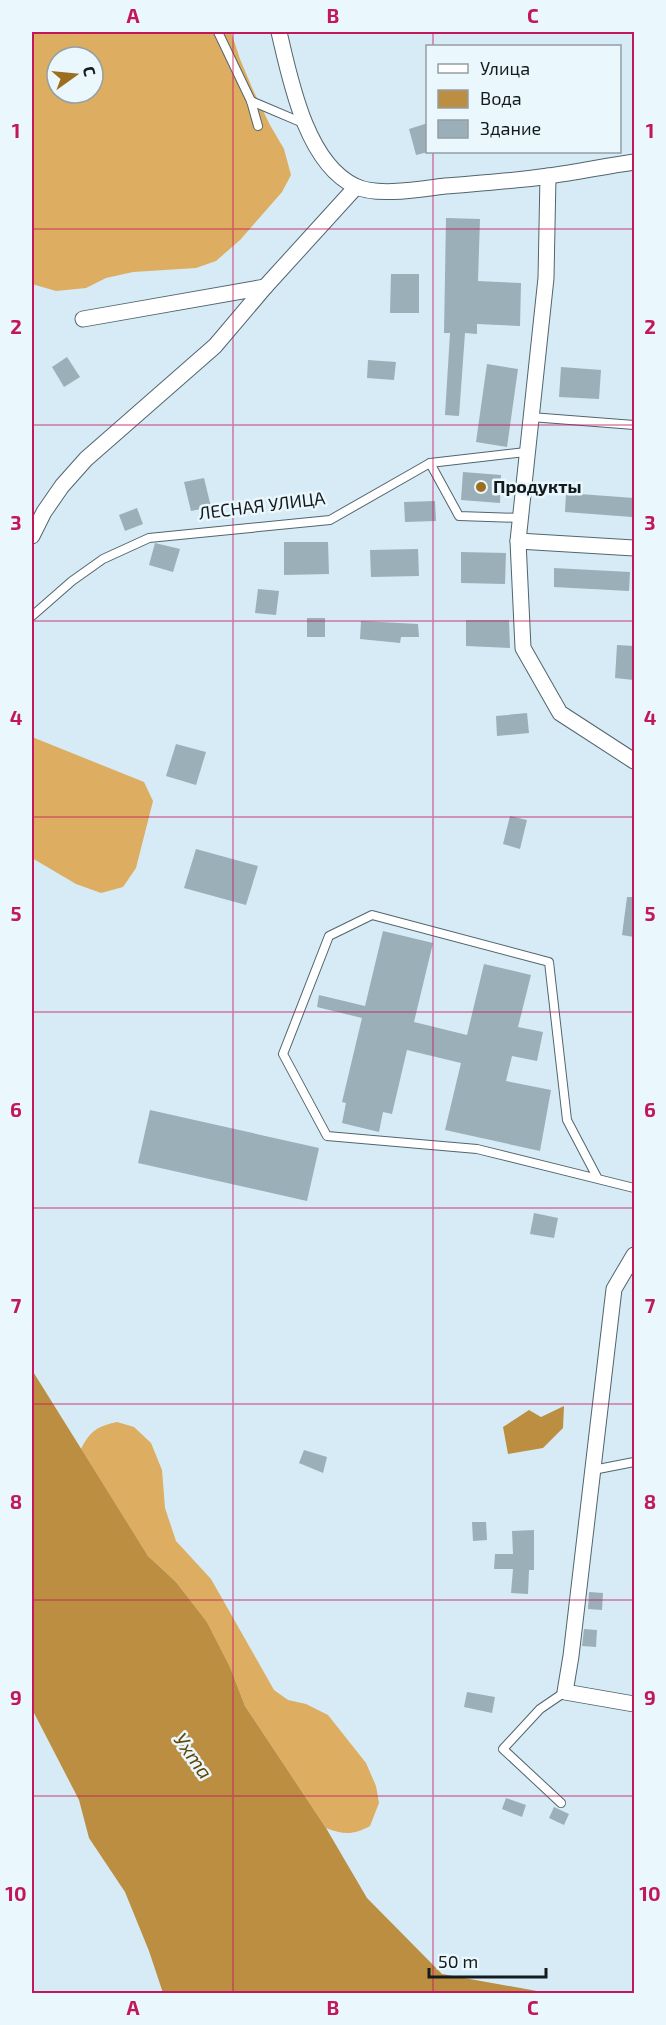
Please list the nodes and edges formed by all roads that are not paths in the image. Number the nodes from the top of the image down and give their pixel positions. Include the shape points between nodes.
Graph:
1 (218, 32) edge
2 (279, 32) edge
3 (251, 101) junction
4 (304, 124) junction
5 (258, 126) dead end
6 (634, 162) edge
7 (548, 176) junction
8 (356, 187) junction
9 (265, 287) junction
10 (83, 319) dead end
11 (531, 417) junction
12 (634, 425) edge
13 (526, 452) junction
14 (430, 463) junction
15 (520, 518) junction
16 (32, 536) edge
17 (518, 541) junction
18 (634, 548) edge
19 (32, 616) edge
20 (634, 761) edge
21 (598, 1179) junction
22 (634, 1188) edge
23 (634, 1255) edge
24 (634, 1462) edge
25 (593, 1470) junction
26 (565, 1692) junction
27 (634, 1704) edge
28 (561, 1803) dead end

1 - 3 lane
2 - 4 street
3 - 4 lane
3 - 5 lane
4 - 8 street via 320,154
6 - 7 street
7 - 8 street via 387,192
7 - 11 street via 546,278
8 - 9 street
9 - 10 street
9 - 16 street via 215,346 86,459 62,486
11 - 12 lane
11 - 13 street
13 - 14 lane, ЛЕСНАЯ УЛИЦА
13 - 15 street
14 - 15 lane via 459,516
14 - 19 lane, ЛЕСНАЯ УЛИЦА via 330,520 149,538 103,559 72,580
15 - 17 street
17 - 18 street
17 - 20 street via 523,648 560,713
21 - 21 lane via 477,1149 327,1136 283,1054 329,936 372,915 549,962 567,1120
21 - 22 lane
23 - 25 street via 614,1289
24 - 25 lane
25 - 26 street
26 - 27 street
26 - 28 lane via 540,1709 503,1749

